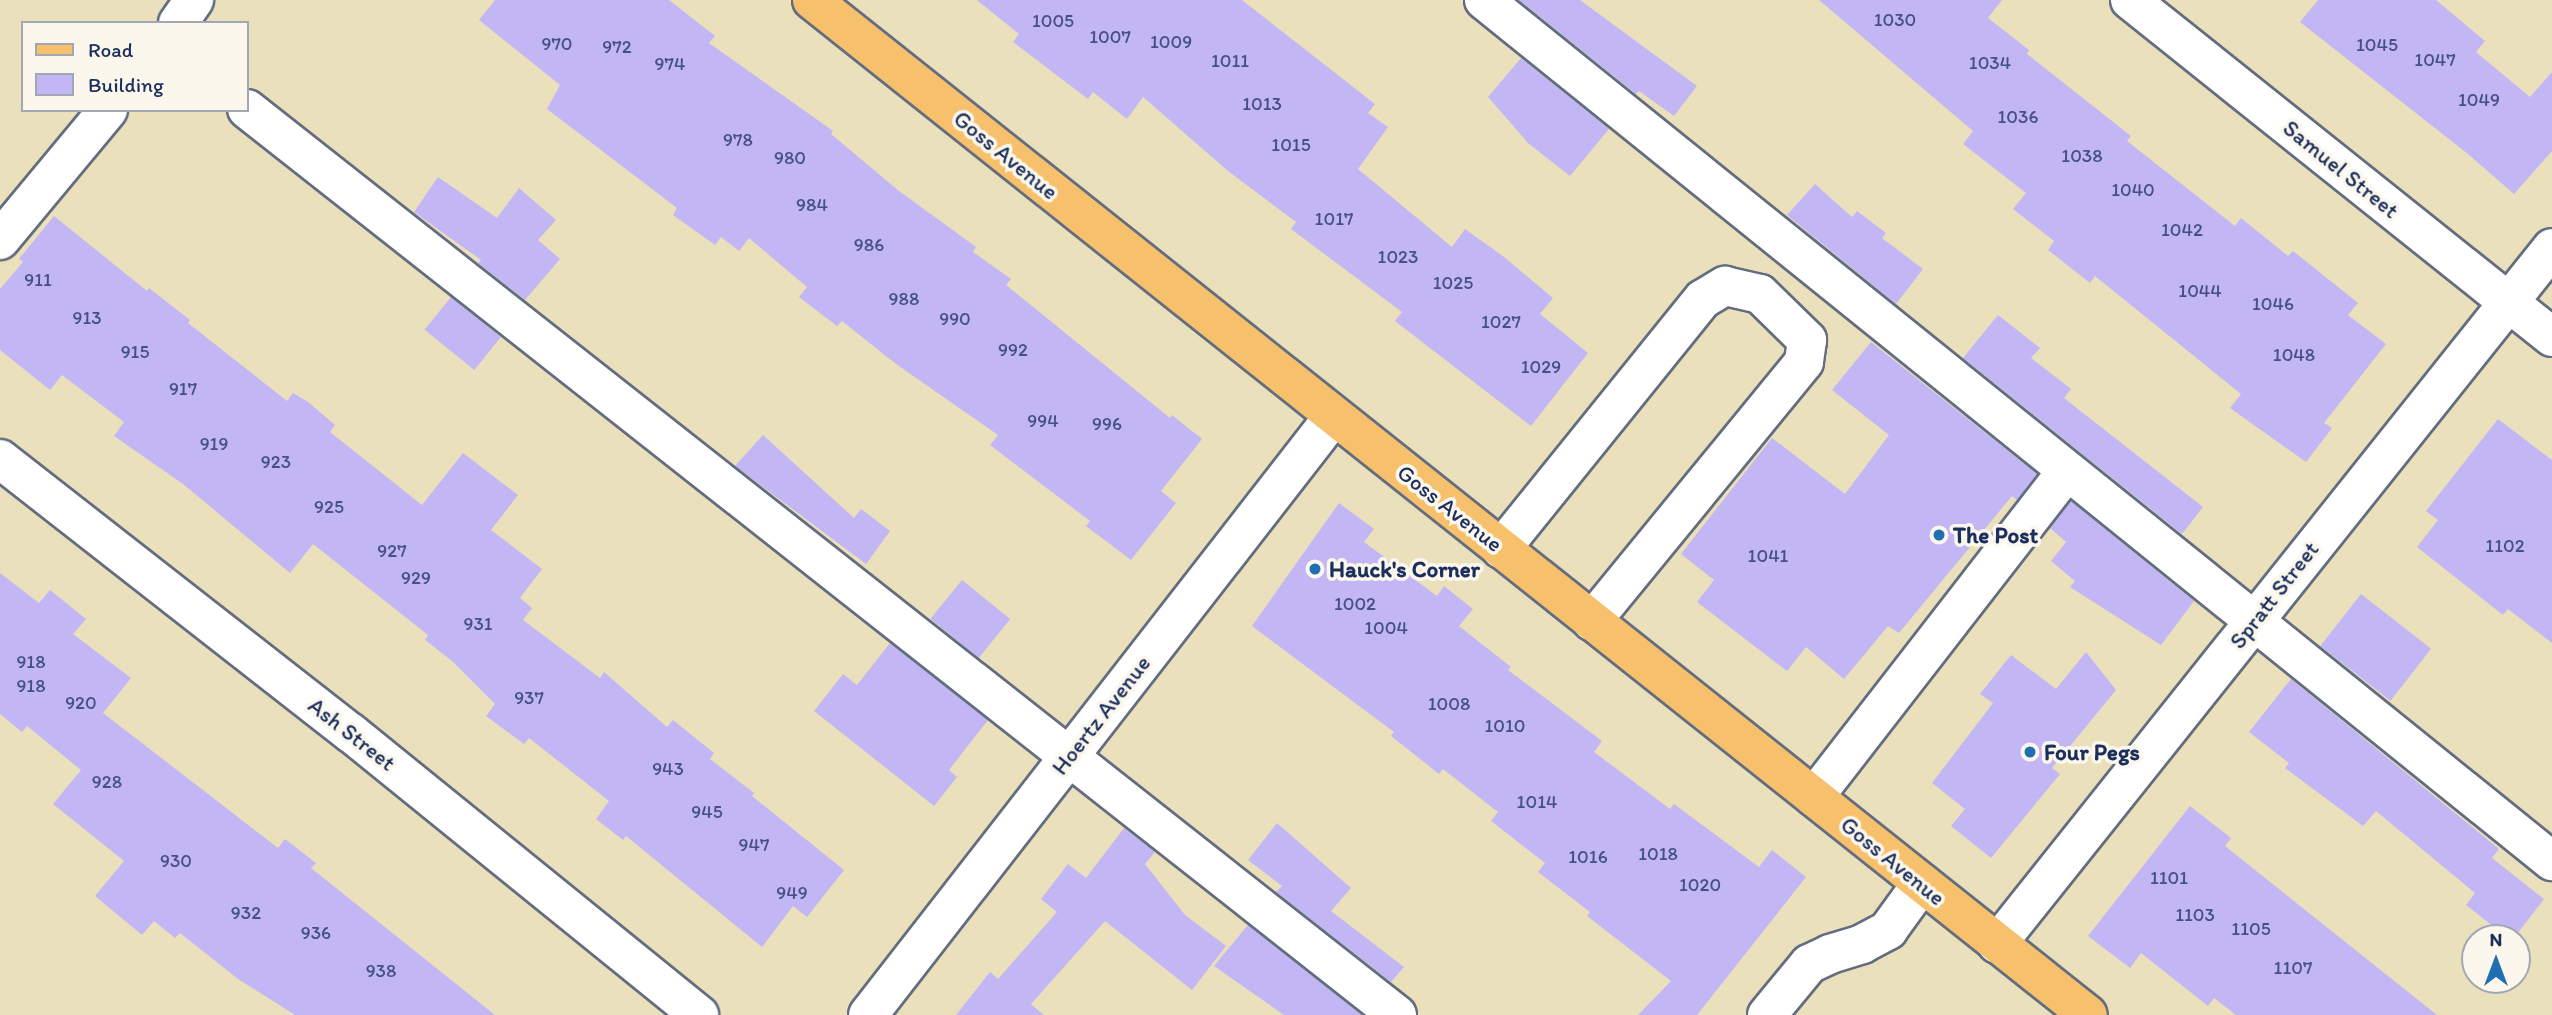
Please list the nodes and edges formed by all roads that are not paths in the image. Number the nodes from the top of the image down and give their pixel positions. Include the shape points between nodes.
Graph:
1 (194, 0) edge
2 (1484, 0) edge
3 (2130, 0) edge
4 (816, 1) edge
5 (179, 21) edge
6 (248, 110) edge
7 (106, 112) edge
8 (0, 240) edge
9 (2552, 248) edge
10 (2507, 301) junction
11 (1856, 302) junction
12 (2552, 337) edge
13 (1807, 340) junction
14 (1334, 416) junction
15 (0, 459) edge
16 (2066, 472) junction
17 (1501, 549) junction
18 (1592, 621) junction
19 (2252, 622) junction
20 (1069, 756) junction
21 (1814, 797) junction
22 (2552, 861) edge
23 (1922, 883) junction
24 (1997, 944) junction
25 (2077, 1012) edge
26 (699, 1015) edge
27 (867, 1015) edge
28 (1397, 1015) edge
29 (1767, 1015) edge

1 - 5 street
2 - 11 street
3 - 10 street, Samuel Street
4 - 14 main road, Goss Avenue
6 - 20 street
7 - 8 street
9 - 10 street, Spratt Street
10 - 12 street, Samuel Street
10 - 19 street, Spratt Street
11 - 13 street
11 - 16 street
13 - 17 street via 1760,294 1725,286 1703,299
13 - 18 street via 1804,362
14 - 17 main road, Goss Avenue
14 - 20 street, Hoertz Avenue
15 - 26 street, Ash Street via 351,733
16 - 19 street
16 - 21 street
17 - 18 main road, Goss Avenue
18 - 21 main road, Goss Avenue
19 - 22 street
19 - 24 street, Spratt Street
20 - 27 street, Hoertz Avenue
20 - 28 street
21 - 23 main road, Goss Avenue
23 - 24 main road, Goss Avenue
23 - 29 street via 1888,930 1809,964
24 - 25 main road, Goss Avenue

